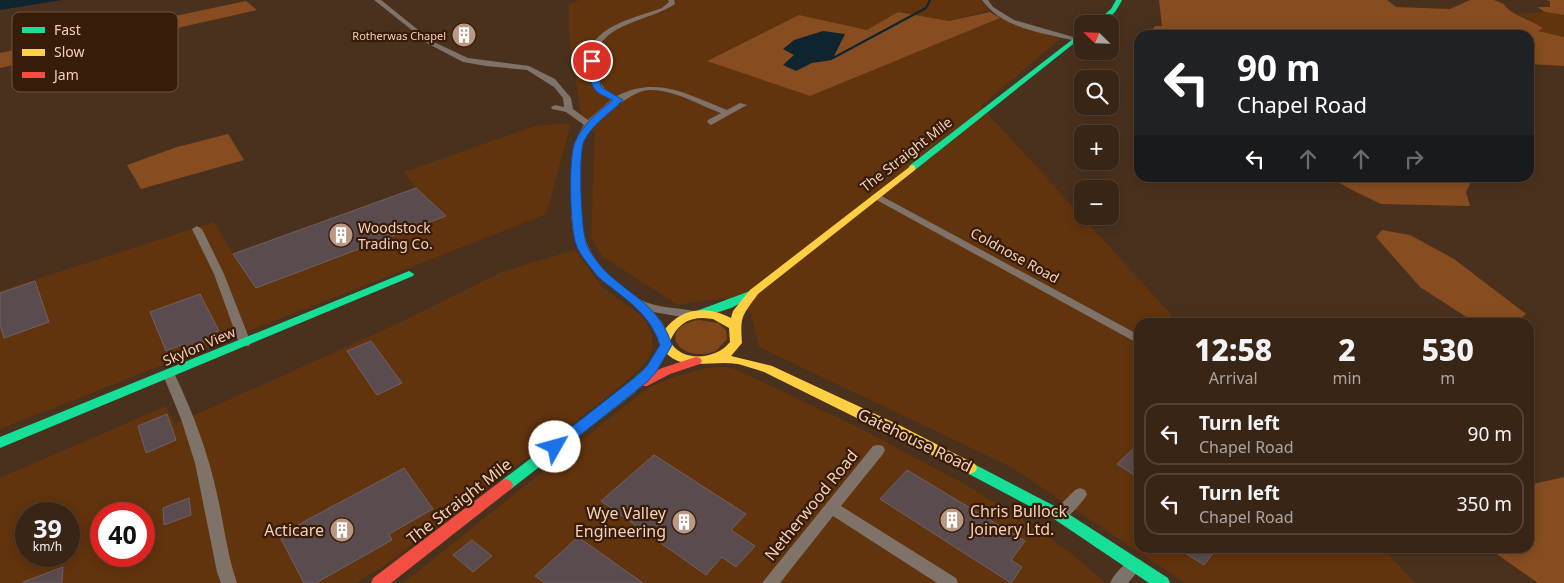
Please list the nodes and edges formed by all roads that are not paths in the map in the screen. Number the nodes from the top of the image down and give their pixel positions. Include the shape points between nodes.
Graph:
1 (377, 0) edge
2 (671, 0) edge
3 (985, 0) edge
4 (1119, 0) edge
5 (1108, 15) edge
6 (1074, 36) edge
7 (1074, 41) edge
8 (619, 100) junction
9 (743, 105) dead end
10 (555, 107) dead end
11 (569, 110) junction
12 (728, 113) junction
13 (711, 122) dead end
14 (589, 125) junction
15 (876, 196) junction
16 (197, 229) dead end
17 (409, 274) dead end
18 (754, 292) junction
19 (637, 302) junction
20 (696, 314) junction
21 (735, 327) junction
22 (1134, 337) edge
23 (737, 340) junction
24 (665, 342) junction
25 (245, 343) junction
26 (714, 359) junction
27 (696, 361) junction
28 (768, 369) junction
29 (169, 375) junction
30 (629, 390) junction
31 (0, 443) edge
32 (878, 450) dead end
33 (1080, 494) dead end
34 (831, 507) junction
35 (1059, 515) junction
36 (1135, 565) junction
37 (230, 583) edge
38 (379, 583) edge
39 (770, 583) edge
40 (950, 583) edge
41 (1118, 583) edge
42 (1162, 583) edge

1 - 11 street via 422,38 466,60 528,68 552,81 567,98
2 - 8 street via 673,3 664,9 604,35 594,46 592,67 597,88
3 - 6 street via 992,10 1009,20
4 - 5 main road
7 - 15 main road, The Straight Mile
8 - 12 street via 640,89 655,88
8 - 14 street
9 - 12 street
10 - 11 street
11 - 14 street
12 - 13 street
14 - 19 street via 579,142 577,154 577,220 582,245 600,272
15 - 18 main road, The Straight Mile
15 - 22 street, Coldnose Road
16 - 25 street via 220,274
17 - 25 main road, Skylon View
18 - 20 main road, The Straight Mile via 727,305
18 - 21 main road, The Straight Mile via 737,314
19 - 20 street via 659,310
19 - 24 street via 661,329
20 - 21 main road via 724,318
20 - 24 main road via 675,322 669,328
21 - 23 main road
23 - 26 main road via 728,352
23 - 28 main road, Gatehouse Road via 746,352
24 - 27 main road via 680,358
24 - 30 main road, The Straight Mile via 651,369
25 - 29 main road, Skylon View
26 - 27 main road
26 - 28 main road, Gatehouse Road via 738,360
27 - 30 main road, The Straight Mile
28 - 35 main road, Gatehouse Road
29 - 31 main road, Skylon View
29 - 37 street via 197,443 223,567
30 - 38 main road, The Straight Mile
32 - 34 street, Netherwood Road
33 - 35 street
34 - 39 street, Netherwood Road
34 - 40 street
35 - 36 main road, Gatehouse Road
36 - 41 street
36 - 42 main road, Gatehouse Road

